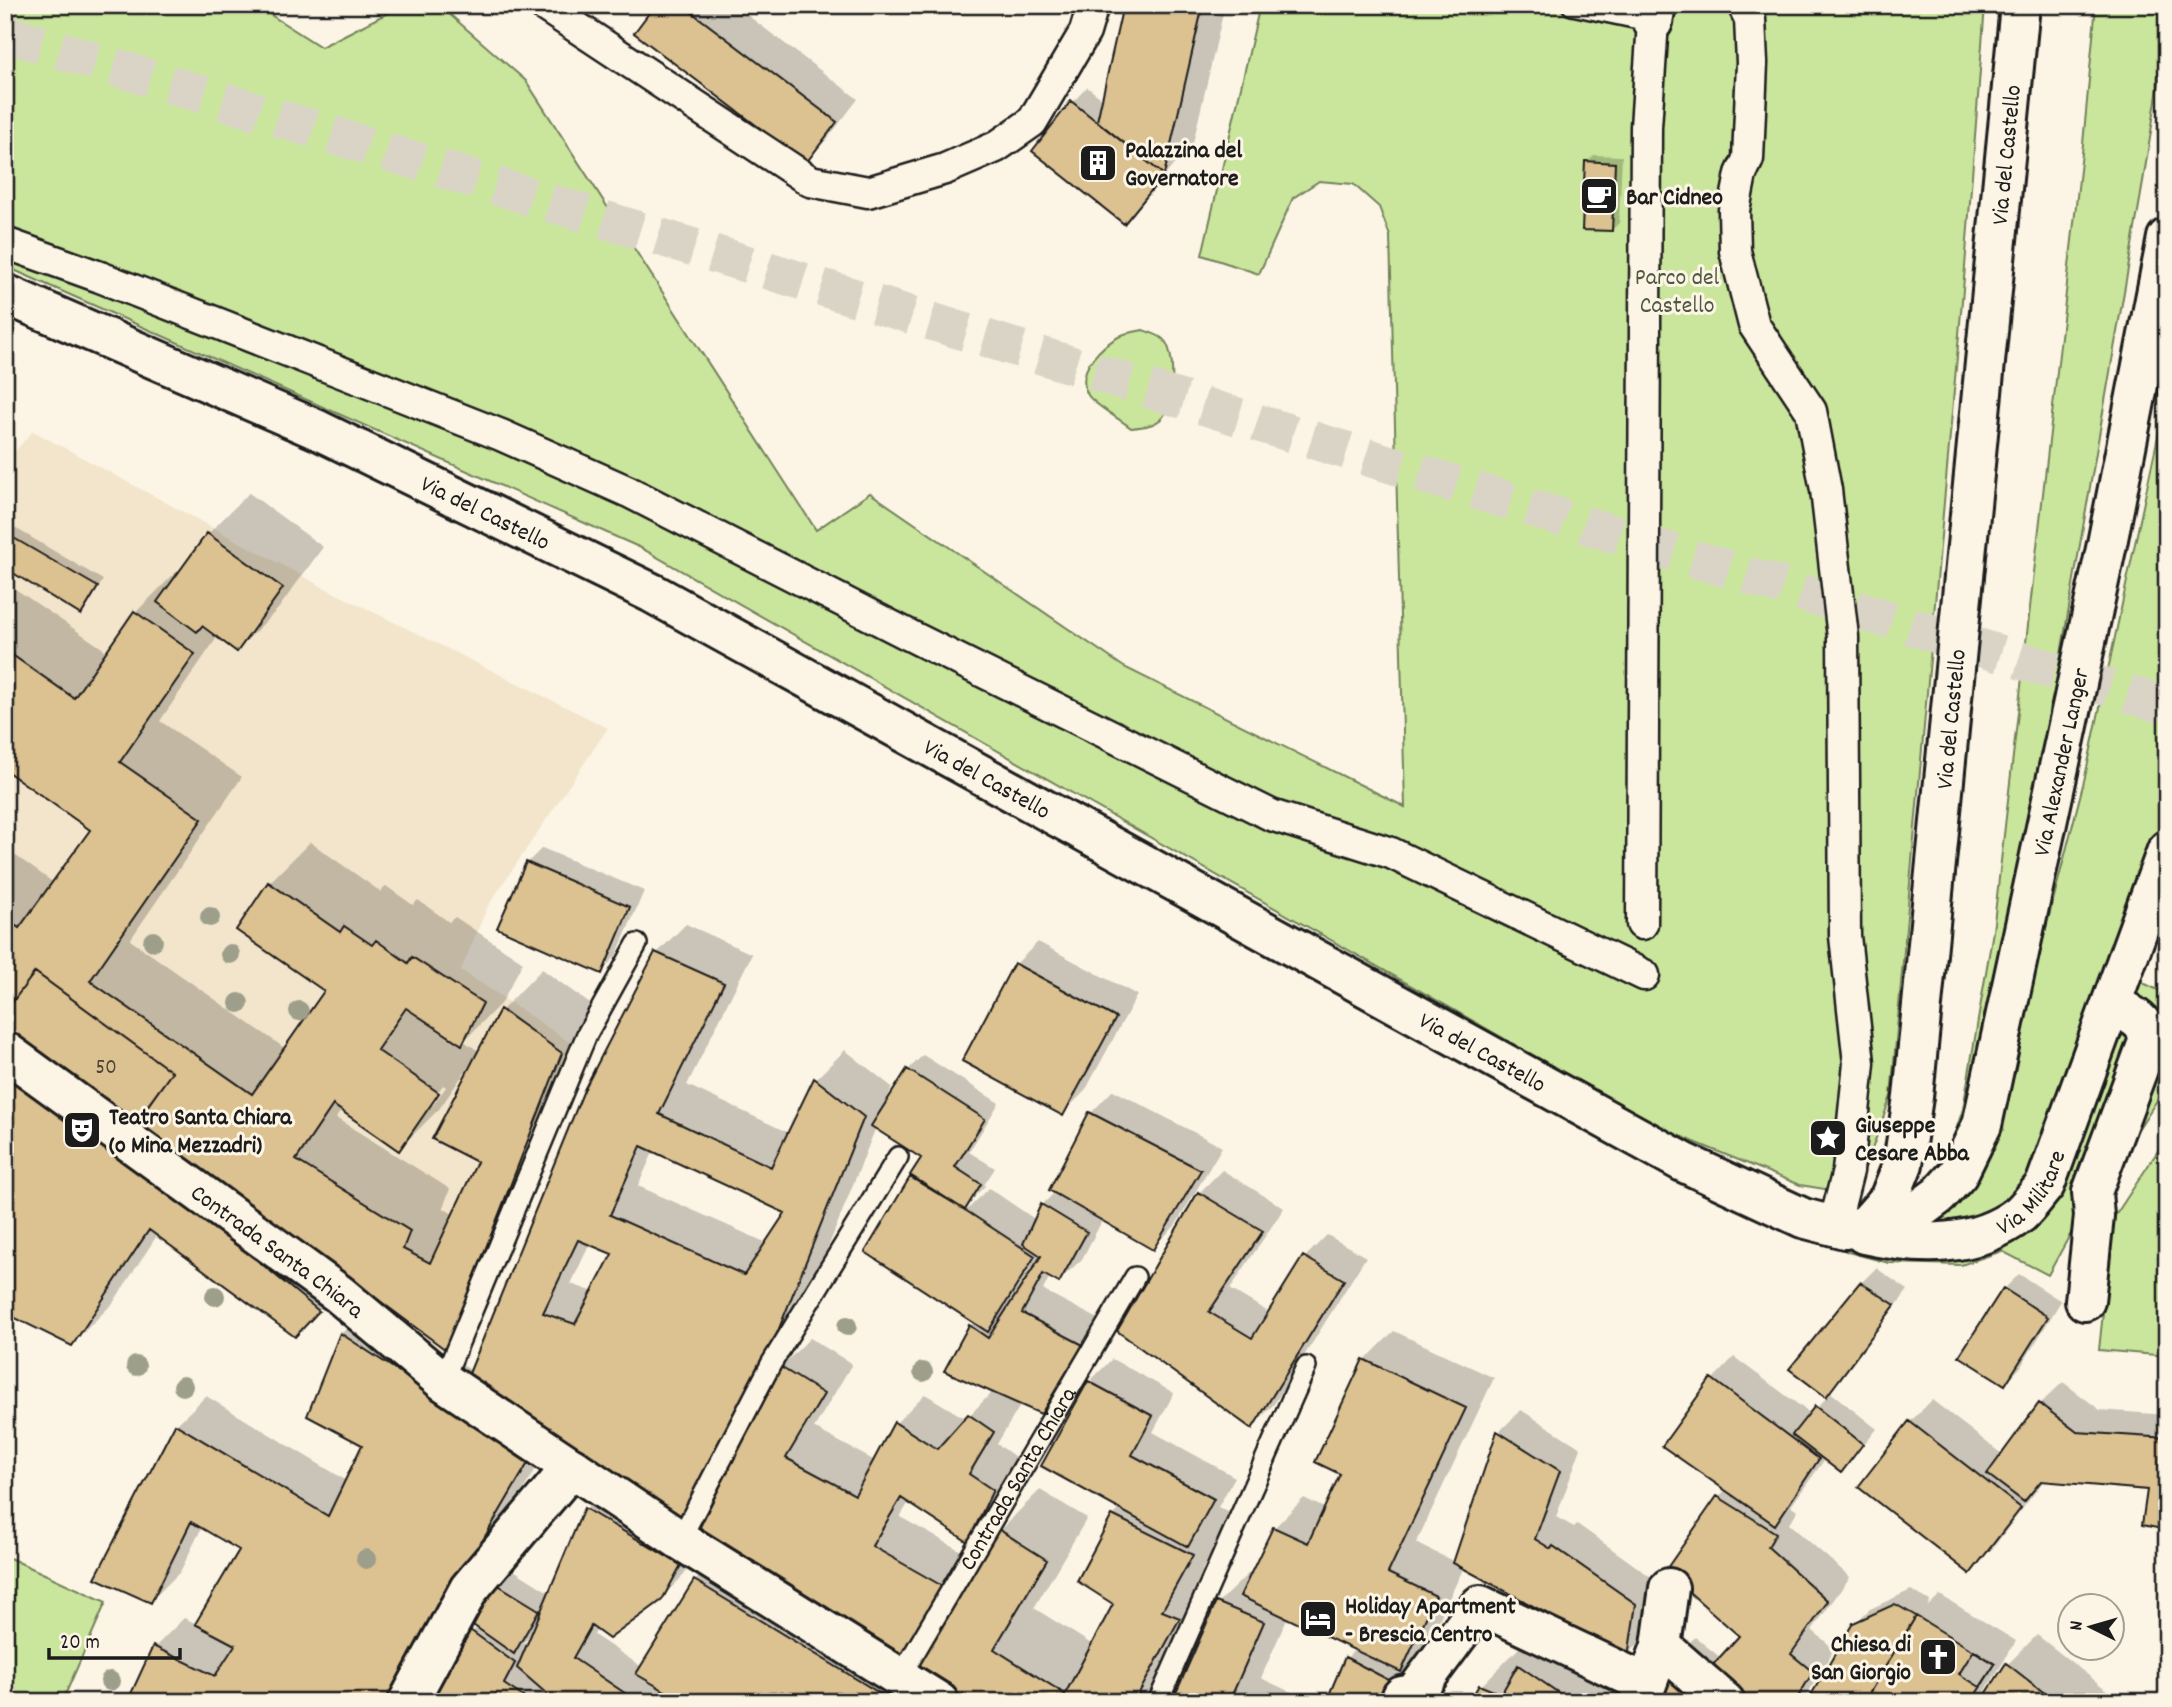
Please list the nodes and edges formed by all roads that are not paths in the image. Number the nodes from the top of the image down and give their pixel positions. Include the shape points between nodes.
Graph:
1 (543, 5) edge
2 (1093, 5) edge
3 (1572, 5) edge
4 (1744, 5) edge
5 (2020, 5) edge
6 (1655, 14) edge
7 (2167, 238) edge
8 (5, 243) edge
9 (5, 294) edge
10 (2167, 850) edge
11 (1642, 924) dead end
12 (637, 944) dead end
13 (1644, 975) dead end
14 (2112, 1003) junction
15 (5, 1051) edge
16 (898, 1157) dead end
17 (1845, 1227) junction
18 (1135, 1277) dead end
19 (2085, 1301) dead end
20 (1306, 1367) dead end
21 (443, 1381) junction
22 (572, 1467) junction
23 (680, 1540) junction
24 (1669, 1588) dead end
25 (1661, 1646) junction
26 (900, 1679) junction
27 (1645, 1693) edge
28 (408, 1702) edge
29 (939, 1702) edge
30 (1158, 1702) edge
31 (1400, 1702) edge
32 (1725, 1702) edge

1 - 2 street via 810,181 868,192 945,170 996,147 1085,32
3 - 6 lane
4 - 17 street via 1751,19 1752,63 1748,159 1734,210 1735,251 1754,325 1811,411 1826,490 1843,637 1845,936 1859,1063 1849,1171 1838,1210
5 - 17 street, Via del Castello via 1913,1097 1903,1164 1889,1199
6 - 11 street via 1646,127
7 - 17 street, Via Alexander Langer via 2104,558 1982,1125 1958,1174 1915,1213 1892,1222
8 - 13 street via 450,415 616,487 1271,815 1391,853
9 - 17 street, Via del Castello via 318,430 652,593 1671,1155 1802,1218
10 - 14 street, Via Militare
12 - 21 lane via 587,1034
14 - 17 street, Via Militare via 2045,1185 2022,1213 1993,1231 1966,1240 1886,1239
14 - 19 street via 2146,1026 2149,1034 2092,1192 2094,1216
15 - 21 street, Contrada Santa Chiara via 339,1294
16 - 23 lane via 771,1364
18 - 26 lane, Contrada Santa Chiara
20 - 30 lane
21 - 22 street, Contrada Santa Chiara
22 - 23 street, Contrada Santa Chiara
22 - 28 street via 468,1589
23 - 26 street, Contrada Santa Chiara
24 - 25 street
25 - 27 street
25 - 32 street
26 - 29 street, Contrada Santa Chiara
27 - 31 street via 1480,1605 1414,1694 1402,1696

